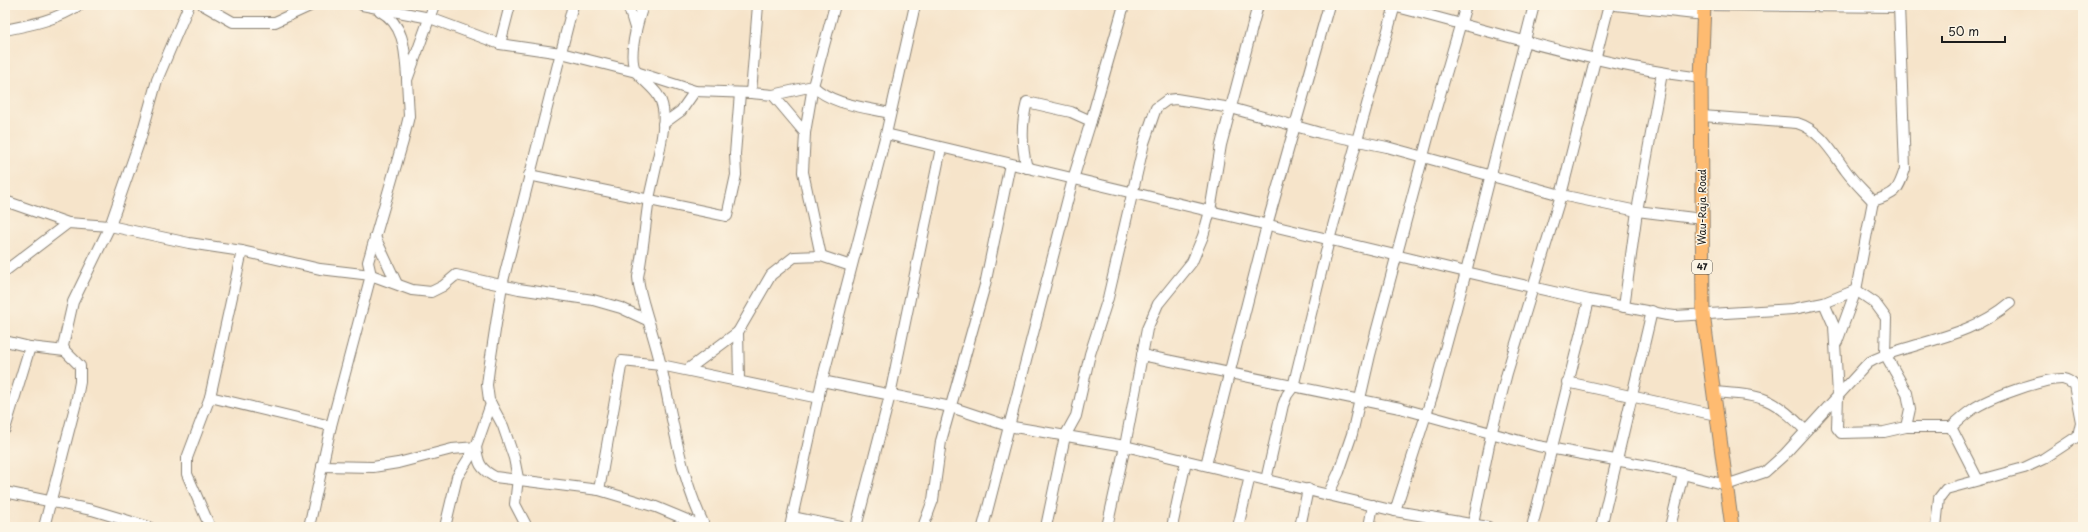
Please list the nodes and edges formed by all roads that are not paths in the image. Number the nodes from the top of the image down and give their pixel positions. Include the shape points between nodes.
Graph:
1 (79, 5) edge
2 (188, 5) edge
3 (203, 5) edge
4 (312, 5) edge
5 (362, 5) edge
6 (434, 5) edge
7 (510, 5) edge
8 (573, 5) edge
9 (628, 5) edge
10 (643, 5) edge
11 (758, 5) edge
12 (835, 5) edge
13 (915, 5) edge
14 (1124, 5) edge
15 (1258, 5) edge
16 (1329, 5) edge
17 (1392, 5) edge
18 (1466, 5) edge
19 (1534, 5) edge
20 (1609, 5) edge
21 (1615, 5) edge
22 (376, 6) edge
23 (1803, 6) edge
24 (1899, 6) edge
25 (1704, 8) edge
26 (430, 18) junction
27 (1461, 25) junction
28 (5, 30) edge
29 (636, 32) junction
30 (1524, 41) junction
31 (500, 44) junction
32 (561, 53) junction
33 (1594, 59) junction
34 (636, 72) junction
35 (1662, 73) junction
36 (1701, 78) junction
37 (408, 80) junction
38 (813, 86) junction
39 (695, 91) junction
40 (740, 93) junction
41 (750, 94) junction
42 (774, 95) junction
43 (1230, 108) junction
44 (890, 112) junction
45 (1702, 116) junction
46 (1092, 121) junction
47 (663, 124) junction
48 (1296, 127) junction
49 (805, 133) junction
50 (886, 134) junction
51 (1356, 141) junction
52 (941, 148) junction
53 (1424, 156) junction
54 (1010, 164) junction
55 (1027, 168) junction
56 (529, 175) junction
57 (1489, 175) junction
58 (1073, 179) junction
59 (1132, 193) junction
60 (1561, 195) junction
61 (649, 200) junction
62 (5, 201) edge
63 (1873, 201) junction
64 (1210, 211) junction
65 (1636, 211) junction
66 (1702, 219) junction
67 (68, 223) junction
68 (1267, 225) junction
69 (110, 226) junction
70 (375, 237) junction
71 (1329, 240) junction
72 (242, 251) junction
73 (821, 256) junction
74 (1398, 256) junction
75 (851, 266) junction
76 (5, 271) edge
77 (1466, 272) junction
78 (371, 275) junction
79 (397, 284) junction
80 (502, 285) junction
81 (1534, 288) junction
82 (1856, 290) junction
83 (1589, 300) junction
84 (1824, 303) junction
85 (2010, 303) dead end
86 (1624, 307) junction
87 (1652, 311) junction
88 (1703, 314) junction
89 (647, 320) junction
90 (738, 332) junction
91 (5, 341) edge
92 (1836, 346) junction
93 (30, 347) junction
94 (65, 351) junction
95 (1884, 354) junction
96 (1142, 355) junction
97 (661, 365) junction
98 (687, 370) junction
99 (1230, 373) junction
100 (739, 381) junction
101 (822, 381) junction
102 (1568, 382) junction
103 (1294, 387) junction
104 (1713, 392) junction
105 (890, 395) junction
106 (1838, 395) junction
107 (1632, 396) junction
108 (210, 398) junction
109 (818, 398) junction
110 (1359, 399) junction
111 (491, 404) junction
112 (951, 407) junction
113 (1716, 415) junction
114 (1426, 417) junction
115 (331, 426) junction
116 (1008, 426) junction
117 (1906, 427) junction
118 (1951, 427) junction
119 (5, 429) edge
120 (1805, 430) junction
121 (1491, 435) junction
122 (1065, 436) junction
123 (1126, 446) junction
124 (476, 447) junction
125 (1551, 449) junction
126 (1186, 461) junction
127 (1616, 461) junction
128 (1206, 465) junction
129 (322, 466) junction
130 (1683, 474) junction
131 (1250, 476) junction
132 (518, 478) junction
133 (1266, 480) junction
134 (1978, 480) junction
135 (1726, 485) junction
136 (1308, 489) junction
137 (599, 490) junction
138 (5, 492) edge
139 (1328, 495) junction
140 (51, 502) junction
141 (1373, 505) junction
142 (1395, 511) junction
143 (791, 522) edge
144 (1430, 522) edge
145 (1473, 524) junction
146 (44, 527) edge
147 (149, 527) edge
148 (210, 527) edge
149 (309, 527) edge
150 (445, 527) edge
151 (527, 527) edge
152 (705, 527) edge
153 (840, 527) edge
154 (856, 527) edge
155 (923, 527) edge
156 (983, 527) edge
157 (1046, 527) edge
158 (1107, 527) edge
159 (1172, 527) edge
160 (1238, 527) edge
161 (1300, 527) edge
162 (1369, 527) edge
163 (1488, 527) edge
164 (1532, 527) edge
165 (1601, 527) edge
166 (1670, 527) edge
167 (1732, 527) edge
168 (1936, 527) edge

1 - 28 street via 68,12 39,22
2 - 69 street via 157,80 141,137
3 - 4 street via 233,22 275,22
5 - 22 street
6 - 26 street
7 - 31 street
8 - 32 street
9 - 29 street
10 - 29 street
11 - 41 street
12 - 38 street
13 - 44 street
14 - 46 street
15 - 43 street
16 - 48 street
17 - 27 street
17 - 51 street
18 - 27 street
19 - 30 street
20 - 33 street
21 - 25 street
22 - 26 street
22 - 37 street via 389,16 398,28 405,51
23 - 24 street
23 - 25 street
24 - 63 street via 1905,169 1899,187 1887,197
25 - 36 main road, Wau-Raja Road / 47
26 - 31 street
26 - 37 street
27 - 30 street
27 - 53 street
29 - 34 street via 632,59
30 - 33 street
30 - 57 street
31 - 32 street
32 - 34 street
32 - 56 street
33 - 35 street
33 - 60 street via 1587,98
34 - 39 street
34 - 47 street via 658,94 664,110
35 - 36 street
35 - 65 street
36 - 45 main road, Wau-Raja Road / 47
37 - 70 street via 409,116
38 - 42 street
38 - 44 street via 830,98
38 - 49 street
39 - 40 street
39 - 47 street via 681,112
40 - 41 street
40 - 61 street via 735,154 736,175 727,216
41 - 42 street
42 - 49 street
43 - 48 street
43 - 59 street via 1176,99 1167,100 1156,108 1144,143
43 - 64 street
44 - 50 street
45 - 63 street via 1797,123 1806,126 1816,133
45 - 66 main road, Wau-Raja Road / 47
46 - 55 street via 1071,112 1027,102 1021,136
46 - 58 street
47 - 61 street
48 - 51 street
48 - 68 street
49 - 73 street via 803,172
50 - 52 street
50 - 75 street
51 - 53 street
51 - 71 street
52 - 54 street
52 - 105 street
53 - 57 street
53 - 74 street
54 - 55 street
54 - 112 street via 985,285
55 - 58 street
56 - 61 street
56 - 80 street
57 - 60 street
57 - 77 street
58 - 59 street
58 - 116 street
59 - 64 street
59 - 122 street via 1108,298 1090,354 1076,416
60 - 65 street
60 - 81 street
61 - 89 street via 638,277
62 - 67 street
63 - 82 street
64 - 68 street
64 - 96 street via 1192,262 1158,304 1147,329
65 - 66 street
65 - 86 street
66 - 88 main road, Wau-Raja Road / 47
67 - 69 street
67 - 76 street
68 - 71 street
68 - 99 street
69 - 72 street via 189,243
69 - 94 street via 73,302 64,342
70 - 78 street via 368,262
70 - 79 street
71 - 74 street
71 - 103 street
72 - 78 street via 320,269
72 - 108 street
73 - 75 street
73 - 90 street via 794,258 771,275
74 - 77 street
74 - 110 street
75 - 101 street
77 - 81 street
77 - 114 street
78 - 79 street
78 - 115 street
79 - 80 street via 412,290 431,292 456,275
80 - 89 street via 593,300 621,308
80 - 111 street via 487,385
81 - 83 street
81 - 121 street via 1507,373
82 - 84 street
82 - 92 street
82 - 95 street via 1875,303 1886,318
83 - 86 street
83 - 102 street
84 - 88 street via 1793,309
84 - 92 street via 1834,326
85 - 95 street via 1985,321 1966,330
86 - 87 street
87 - 88 street via 1675,316
87 - 107 street
88 - 104 main road, Wau-Raja Road / 47
89 - 97 street
90 - 98 street
90 - 100 street
91 - 93 street
92 - 106 street
93 - 94 street
93 - 119 street
94 - 140 street via 78,361 80,382
95 - 106 street via 1868,363
95 - 117 street via 1907,393 1910,409
96 - 99 street
96 - 123 street
97 - 98 street
97 - 137 street via 622,361
97 - 152 street via 670,417 685,476 694,506
98 - 100 street
99 - 103 street
99 - 128 street
100 - 109 street
101 - 105 street
101 - 109 street
102 - 107 street
102 - 125 street
103 - 110 street
103 - 133 street via 1283,405
104 - 113 main road, Wau-Raja Road / 47
104 - 120 street via 1757,396 1770,400
105 - 112 street
105 - 154 street
106 - 117 street via 1837,428 1841,433 1884,432
106 - 120 street
107 - 113 street
107 - 127 street
108 - 115 street
108 - 148 street via 187,458 187,474
109 - 143 street
110 - 114 street
110 - 139 street via 1343,462
111 - 124 street
111 - 132 street via 504,426
112 - 116 street
112 - 155 street via 941,441 933,500
113 - 135 main road, Wau-Raja Road / 47
114 - 121 street
114 - 142 street
115 - 129 street
116 - 122 street
116 - 156 street
117 - 118 street
118 - 134 street
118 - 134 street via 1973,409 2000,395 2063,379 2070,381 2074,386 2081,422 2078,436 2043,460 2024,468
120 - 135 street via 1784,455 1765,472
121 - 125 street
121 - 145 street
122 - 123 street
122 - 157 street
123 - 126 street
123 - 158 street
124 - 129 street via 452,449 405,462 373,467
124 - 132 street via 478,463 487,473 495,477
124 - 150 street via 457,477
125 - 127 street
125 - 164 street
126 - 128 street
126 - 159 street
127 - 130 street
127 - 165 street
128 - 131 street
129 - 149 street
130 - 135 street
130 - 166 street
131 - 133 street
131 - 160 street
132 - 137 street
132 - 151 street via 515,504
133 - 136 street
134 - 168 street via 1946,489 1939,498
135 - 167 main road, Wau-Raja Road / 47
136 - 139 street
136 - 161 street
137 - 152 street via 656,507
138 - 140 street
139 - 141 street
140 - 146 street
140 - 147 street via 92,510
141 - 142 street
141 - 162 street
142 - 144 street
143 - 153 street
144 - 145 street
145 - 163 street

